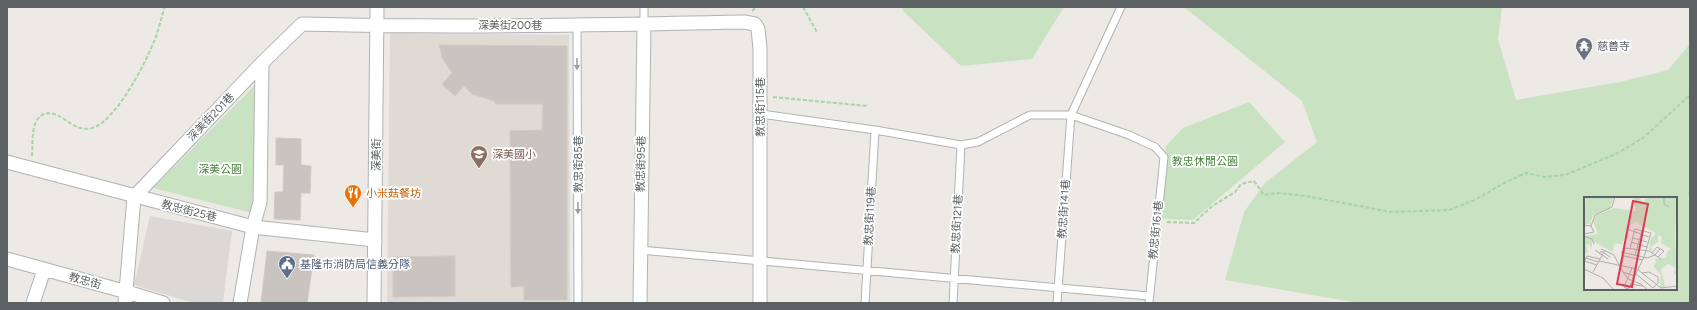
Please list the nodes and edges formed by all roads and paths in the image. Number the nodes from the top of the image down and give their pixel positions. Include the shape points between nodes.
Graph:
1 (165, 7) edge
2 (376, 7) edge
3 (644, 7) edge
4 (802, 7) edge
5 (1121, 7) edge
6 (644, 24) junction
7 (577, 25) junction
8 (377, 26) junction
9 (817, 32) dead end
10 (262, 63) junction
11 (760, 95) junction
12 (1690, 95) edge
13 (867, 106) dead end
14 (760, 114) junction
15 (1071, 115) junction
16 (875, 130) junction
17 (961, 145) junction
18 (7, 162) edge
19 (31, 169) junction
20 (134, 197) junction
21 (1157, 221) junction
22 (253, 227) junction
23 (375, 240) junction
24 (640, 250) junction
25 (7, 259) edge
26 (759, 260) junction
27 (44, 270) junction
28 (867, 270) junction
29 (955, 278) junction
30 (1058, 288) junction
31 (126, 297) edge
32 (1149, 300) edge
33 (33, 303) edge
34 (163, 303) edge
35 (240, 303) edge
36 (374, 303) edge
37 (578, 303) edge
38 (640, 303) edge
39 (760, 303) edge
40 (865, 303) edge
41 (953, 303) edge
42 (1057, 303) edge

1 - 19 path via 156,39 132,87 110,116 95,126 84,129 57,114 51,112 42,115 33,131
2 - 8 street, 深美街
3 - 6 lane
4 - 9 path
5 - 15 lane
6 - 7 street, 深美街200巷
6 - 11 street, 教忠街115巷 via 755,24 759,34
6 - 24 street, 教忠街95巷
7 - 8 street, 深美街200巷
7 -> 37 lane, 教忠街85巷
8 - 10 street, 深美街201巷 via 302,24
8 - 23 street, 深美街
10 - 20 street, 深美街201巷
10 - 22 street via 260,202
11 - 13 path
11 - 14 street, 教忠街115巷
12 - 21 path via 1643,138 1618,153 1565,174 1545,177 1526,173 1475,200 1449,210 1391,212 1306,196 1277,193 1264,195 1254,181 1241,184 1235,192 1211,207 1194,223
14 - 16 lane
14 - 26 street, 教忠街115巷
15 - 17 lane via 1030,115 978,142
15 - 21 lane, 教忠街161巷 via 1129,135 1155,147 1164,157
15 - 30 lane, 教忠街141巷
16 - 17 lane
16 - 28 lane, 教忠街119巷
17 - 29 lane, 教忠街121巷
18 - 19 street, 教忠街25巷
19 - 20 street, 教忠街25巷
20 - 22 street, 教忠街25巷
20 - 31 street
21 - 32 lane, 教忠街161巷
22 - 23 street, 教忠街25巷
22 - 35 street
23 - 36 street, 深美街
24 - 26 lane
24 - 38 street, 教忠街95巷
25 - 27 street, 教忠街
26 - 28 lane
26 - 39 street, 教忠街115巷
27 - 31 street, 教忠街
27 - 33 street
28 - 29 lane
28 - 40 lane, 教忠街119巷
29 - 30 lane
29 - 41 lane, 教忠街121巷
30 - 32 lane
30 - 42 lane, 教忠街141巷
31 - 34 street, 教忠街

